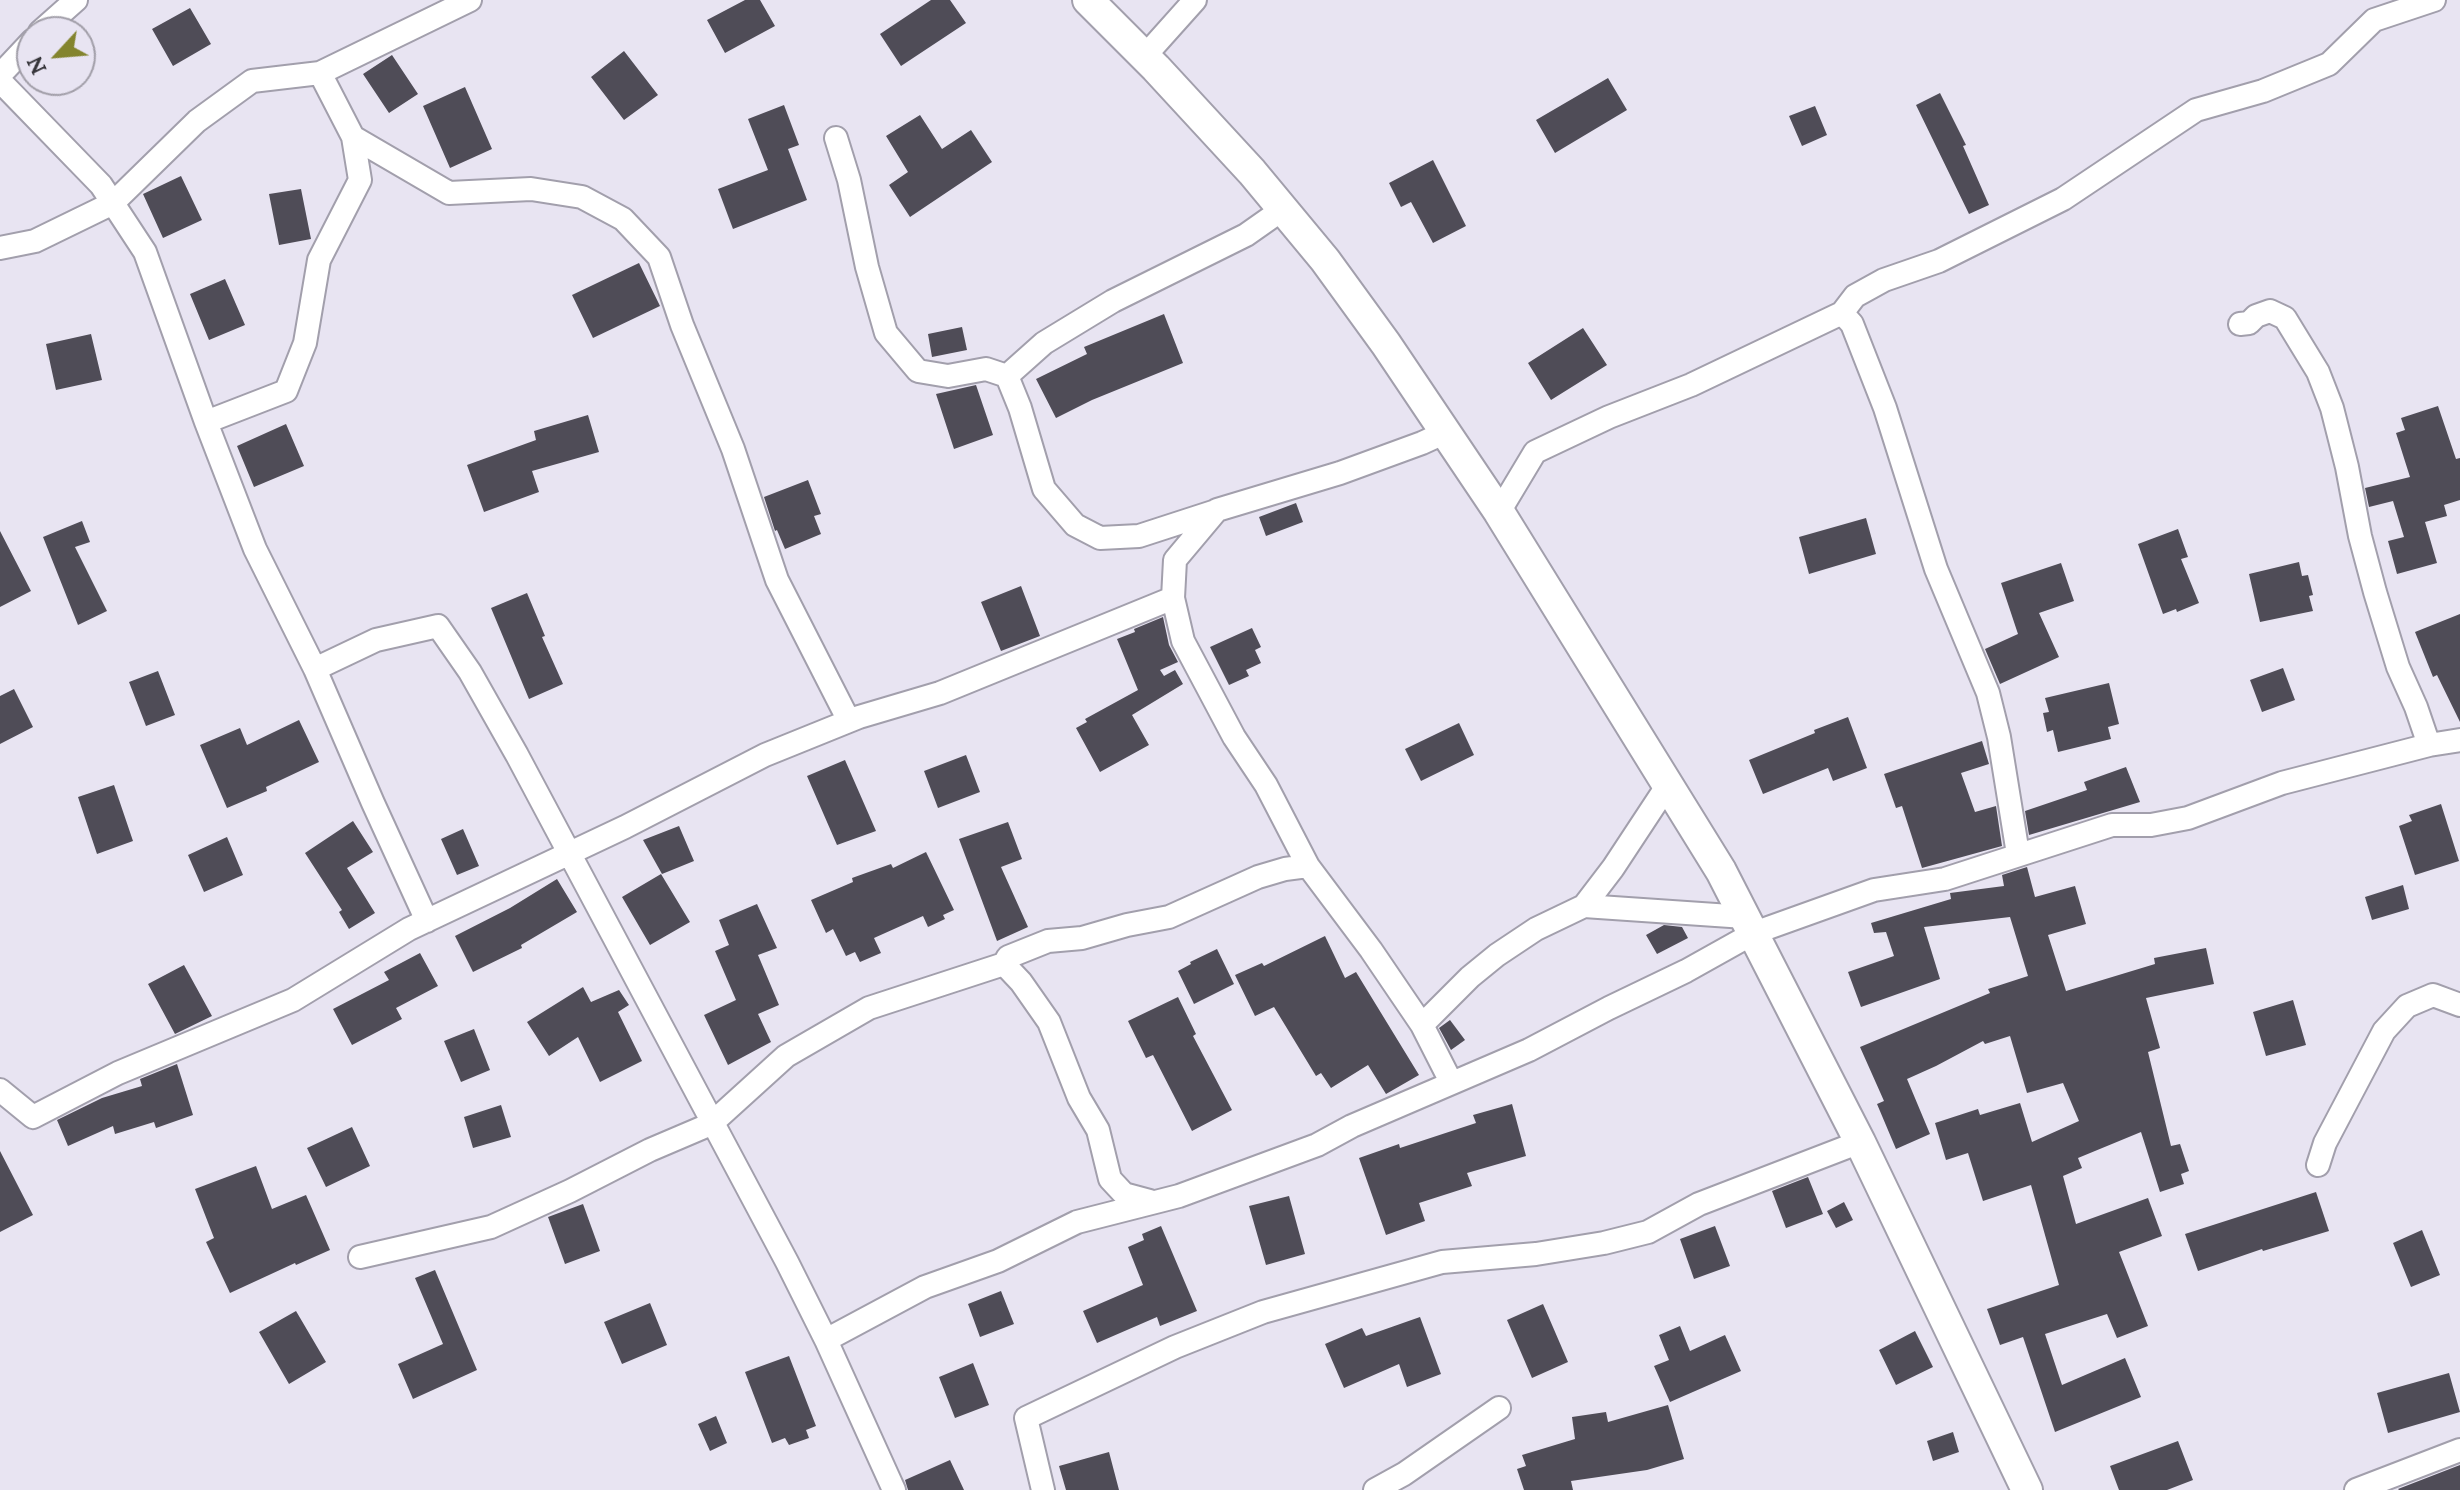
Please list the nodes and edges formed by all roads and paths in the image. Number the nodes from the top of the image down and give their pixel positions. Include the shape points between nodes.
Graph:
1 (76, 0) edge
2 (470, 0) edge
3 (1088, 0) edge
4 (1195, 0) edge
5 (2428, 1) edge
6 (58, 16) edge
7 (1144, 57) junction
8 (16, 58) edge
9 (320, 73) junction
10 (0, 75) edge
11 (0, 81) edge
12 (353, 137) junction
13 (836, 138) dead end
14 (113, 203) junction
15 (1283, 209) junction
16 (0, 248) edge
17 (1842, 313) junction
18 (2240, 324) dead end
19 (1007, 376) junction
20 (206, 422) junction
21 (1446, 432) junction
22 (1217, 510) junction
23 (1499, 512) junction
24 (1173, 598) junction
25 (315, 669) junction
26 (849, 721) junction
27 (2460, 740) edge
28 (2429, 745) junction
29 (1669, 783) junction
30 (568, 853) junction
31 (2018, 854) junction
32 (1308, 866) junction
33 (1584, 906) junction
34 (427, 921) junction
35 (1749, 925) junction
36 (1004, 964) junction
37 (2460, 1005) edge
38 (1422, 1025) junction
39 (1451, 1082) junction
40 (0, 1090) edge
41 (711, 1124) junction
42 (1860, 1142) junction
43 (2318, 1165) dead end
44 (1153, 1202) junction
45 (360, 1257) dead end
46 (826, 1340) junction
47 (1499, 1408) dead end
48 (2460, 1450) edge
49 (894, 1490) edge
50 (1043, 1490) edge
51 (1375, 1490) edge
52 (2027, 1490) edge
53 (2356, 1490) edge

1 - 6 street
2 - 9 street
3 - 7 street
4 - 7 street
5 - 17 street via 2374,20 2329,64 2196,110 2063,199 1939,261 1884,280 1855,296
7 - 15 street
8 - 10 street
9 - 12 street
9 - 14 street via 252,81 197,121
11 - 14 street
12 - 20 street via 360,180 319,260 305,343 286,391
12 - 26 street via 449,193 531,189 582,197 623,219 659,257 777,580
13 - 19 street via 886,333 918,371 948,376 986,369
14 - 16 street via 35,241
14 - 20 street via 145,252
15 - 19 street via 1246,235 1101,308 1044,343
15 - 21 street
17 - 23 street via 1535,452
17 - 31 street via 1852,324 1885,408 1936,569 1988,693
18 - 28 street via 2270,311 2285,318 2318,372 2332,408 2378,603
19 - 22 street via 1044,489 1075,525 1100,538 1139,536
20 - 25 street via 255,549
21 - 22 street via 1340,473
21 - 23 street
22 - 24 street via 1175,560
23 - 29 street
24 - 26 street via 940,693
24 - 32 street via 1183,641
25 - 30 street via 376,640 438,626 470,672
25 - 34 street
26 - 30 street via 765,755
27 - 28 street
28 - 31 street via 2282,783 2188,818 2112,825
29 - 33 street
29 - 35 street
30 - 34 street
30 - 41 street
31 - 35 street via 1945,879 1874,890
32 - 36 street via 1258,877 1169,917 1048,941 1019,951
32 - 38 street
33 - 35 street
33 - 38 street via 1497,955
34 - 40 street via 293,1000 118,1073 33,1117
35 - 39 street via 1686,971 1529,1050
35 - 42 street
36 - 41 street via 869,1008 786,1056
36 - 44 street via 1049,1022 1079,1098 1098,1130 1110,1179 1124,1194
37 - 43 street via 2433,995 2407,1006 2391,1023
38 - 39 street
39 - 44 street via 1305,1150
41 - 45 street via 491,1227
41 - 46 street
42 - 50 street via 1699,1204 1648,1232 1550,1252 1442,1262 1263,1312 1175,1347 1026,1418
42 - 52 street
44 - 46 street via 1077,1222 998,1261 925,1287
46 - 49 street
47 - 51 street
48 - 53 street

